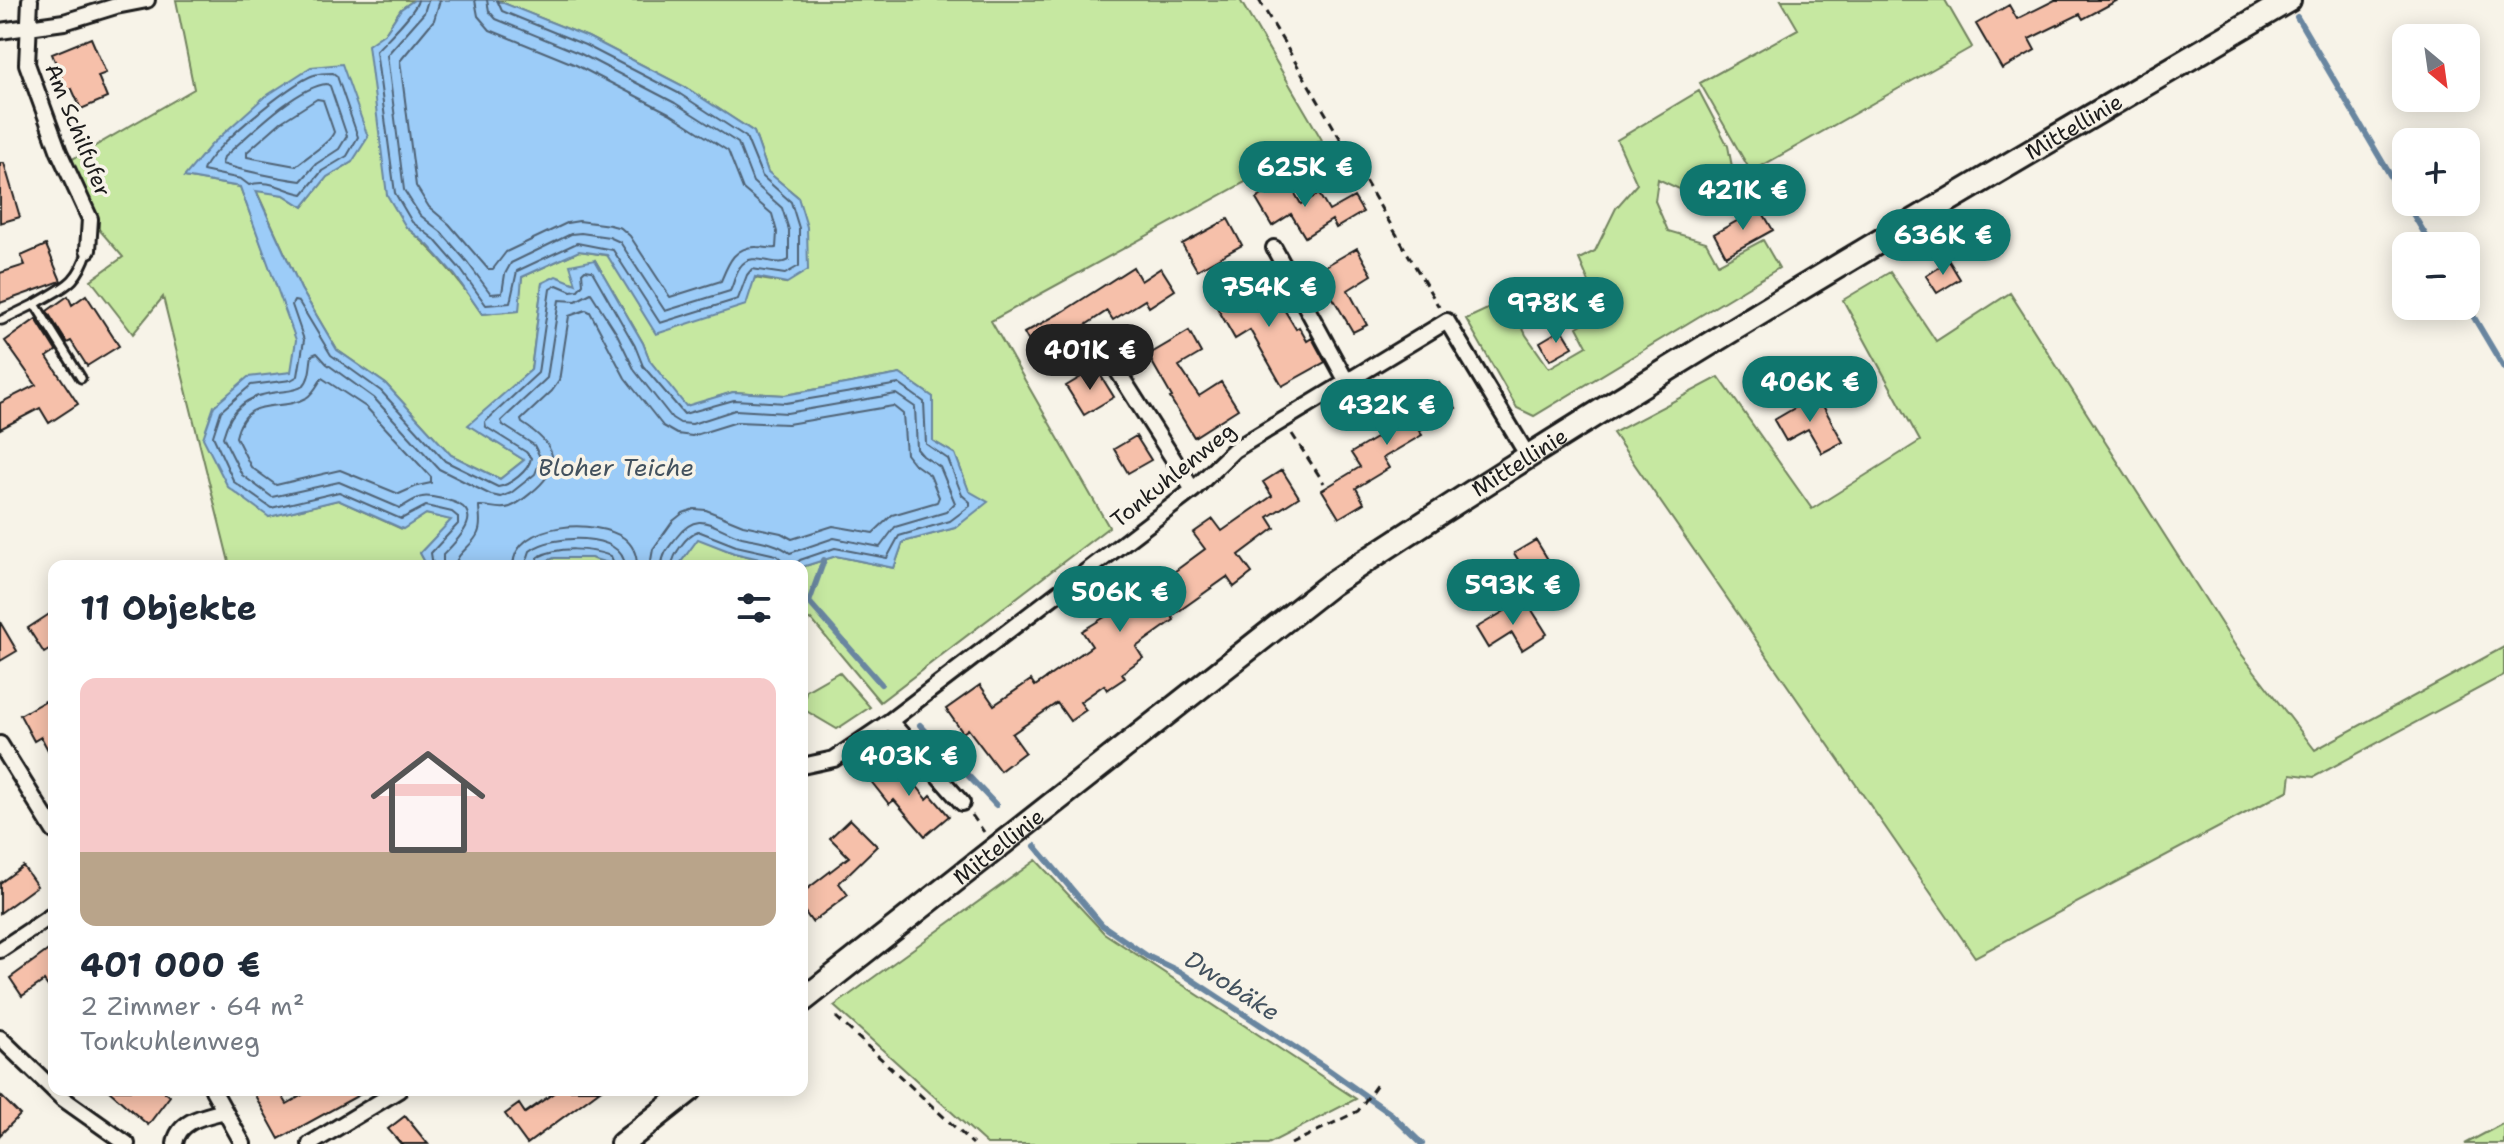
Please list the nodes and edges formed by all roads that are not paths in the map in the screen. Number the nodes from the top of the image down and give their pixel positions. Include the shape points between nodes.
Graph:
1 (30, 0) edge
2 (147, 0) edge
3 (2289, 0) edge
4 (30, 27) junction
5 (0, 31) edge
6 (1274, 248) dead end
7 (88, 250) joint
8 (35, 304) junction
9 (2, 320) dead end
10 (1103, 348) dead end
11 (81, 378) dead end
12 (1347, 382) junction
13 (1529, 458) junction
14 (1193, 490) junction
15 (890, 721) junction
16 (0, 745) edge
17 (808, 765) edge
18 (962, 803) road end
19 (48, 821) edge
20 (48, 918) edge
21 (0, 950) edge
22 (808, 996) edge
23 (0, 1038) edge
24 (48, 1084) edge
25 (60, 1096) edge
26 (216, 1096) edge
27 (389, 1096) edge
28 (682, 1096) edge
29 (225, 1111) junction
30 (127, 1144) edge
31 (175, 1144) edge
32 (243, 1144) edge
33 (310, 1144) edge
34 (622, 1144) edge

1 - 4 street, Am Schilfufer
2 - 4 street
3 - 13 street, Mittellinie via 1833,270
4 - 5 street
4 - 7 street, Am Schilfufer via 27,64 90,219
6 - 12 street
7 - 8 lane via 73,281
8 - 9 lane
8 - 11 lane
10 - 14 street
12 - 13 street, Tonkuhlenweg via 1447,321
12 - 14 street, Tonkuhlenweg via 1234,450
13 - 22 street, Mittellinie via 1331,584
14 - 15 street, Tonkuhlenweg
15 - 17 street, Tonkuhlenweg via 834,759
15 - 18 street
16 - 19 street
20 - 21 street
23 - 24 street
25 - 30 street
26 - 29 street
27 - 33 street
28 - 34 street
29 - 31 street via 185,1126
29 - 32 street

